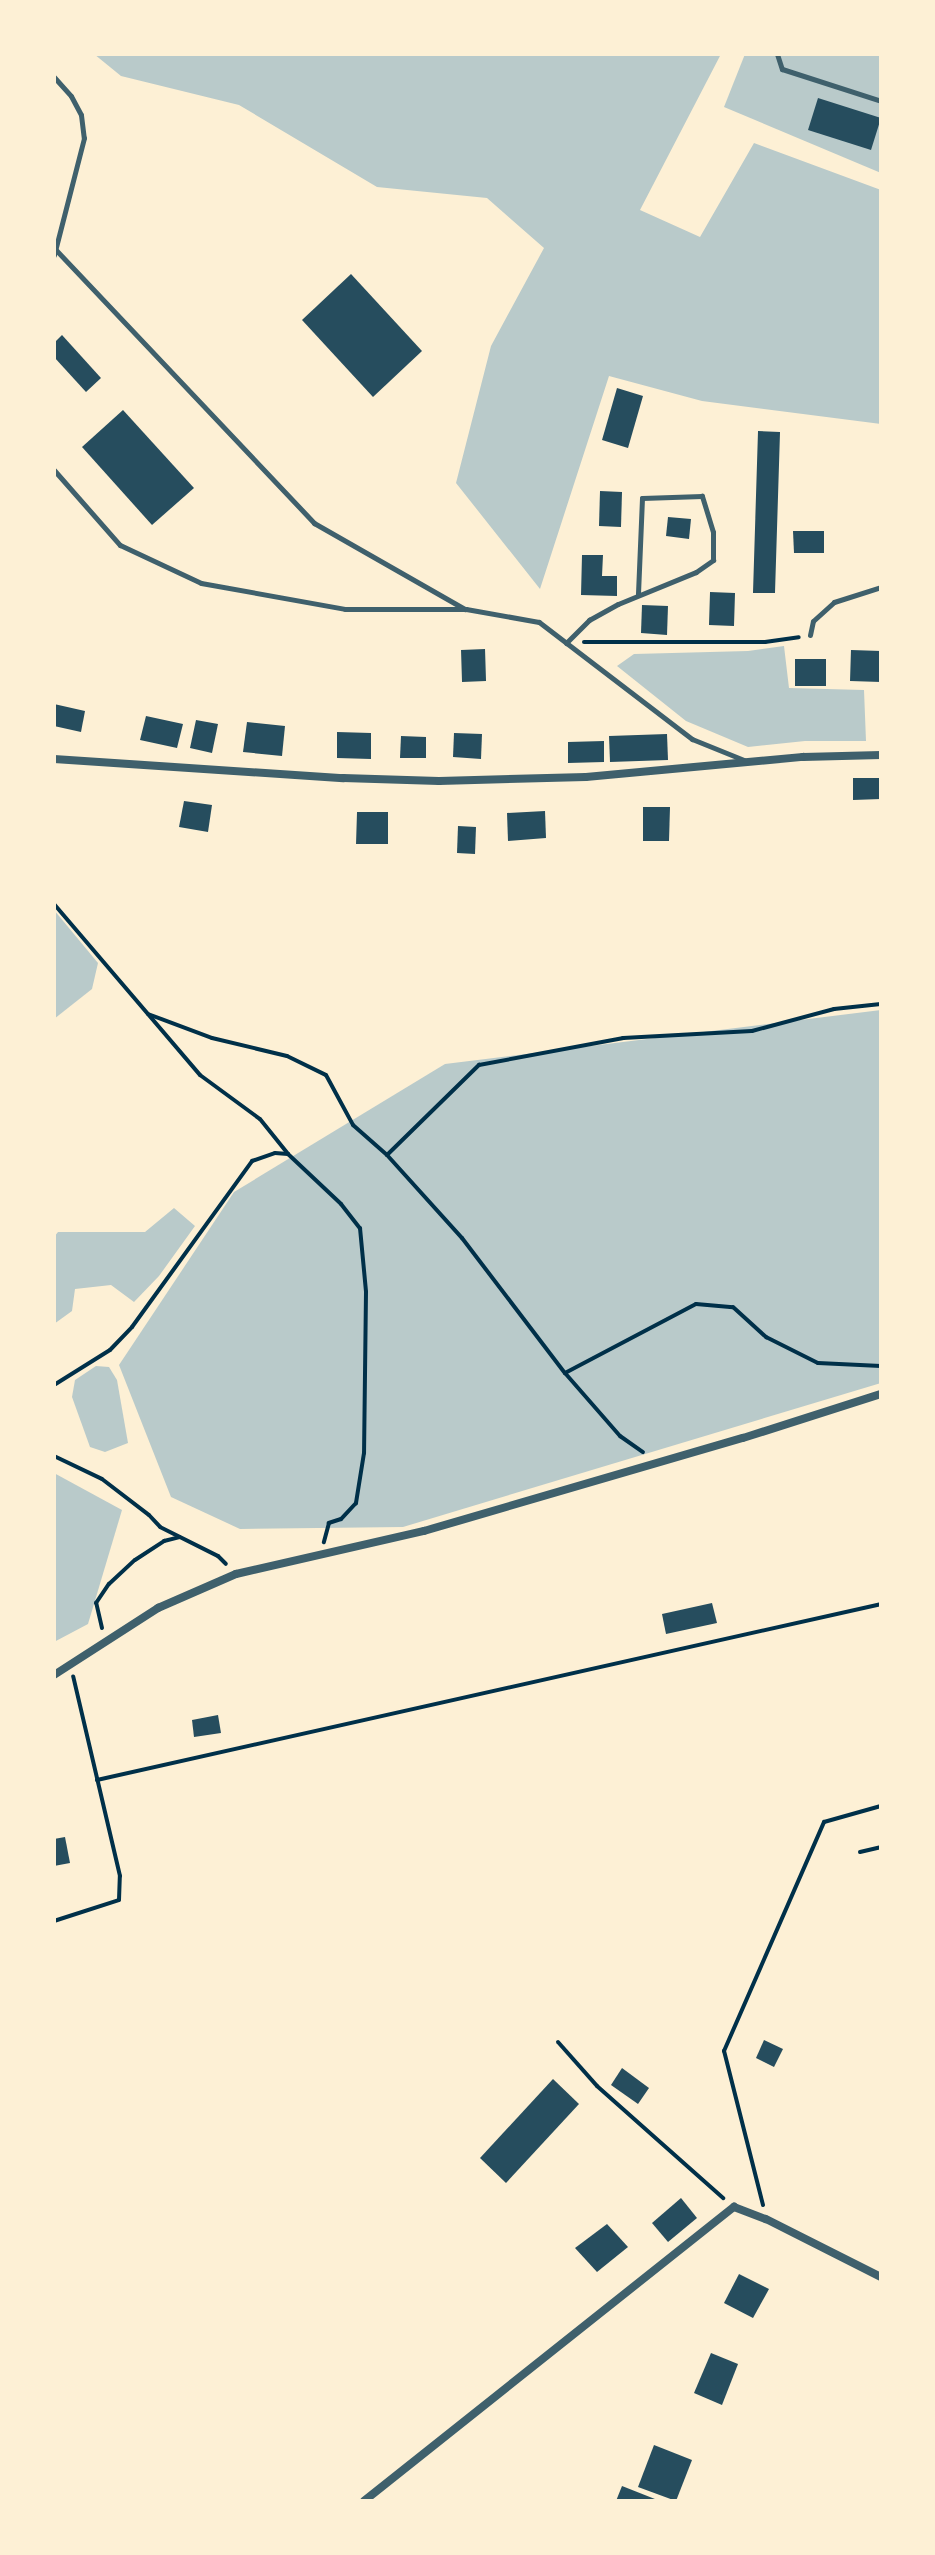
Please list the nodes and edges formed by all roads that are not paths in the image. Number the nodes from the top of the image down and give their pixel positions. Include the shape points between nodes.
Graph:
1 (777, 54) edge
2 (54, 77) edge
3 (881, 101) edge
4 (55, 252) edge
5 (54, 470) edge
6 (881, 587) edge
7 (638, 594) junction
8 (466, 609) junction
9 (810, 635) road end
10 (566, 643) junction
11 (881, 755) edge
12 (54, 759) edge
13 (752, 763) junction
14 (881, 1394) edge
15 (54, 1675) edge
16 (881, 2277) edge
17 (364, 2501) edge

1 - 3 lane via 782,69
2 - 4 lane via 81,115 84,138
4 - 8 lane via 314,523
5 - 8 lane via 120,545 201,583 345,609
6 - 9 lane via 834,602 813,621
7 - 7 lane via 713,560 713,532 702,496 642,498
7 - 10 lane via 589,620
8 - 10 lane via 539,622
10 - 13 lane via 692,739
11 - 13 street
12 - 13 street via 439,781 586,777
14 - 15 street via 424,1531 236,1574 158,1608
16 - 17 street via 734,2207

